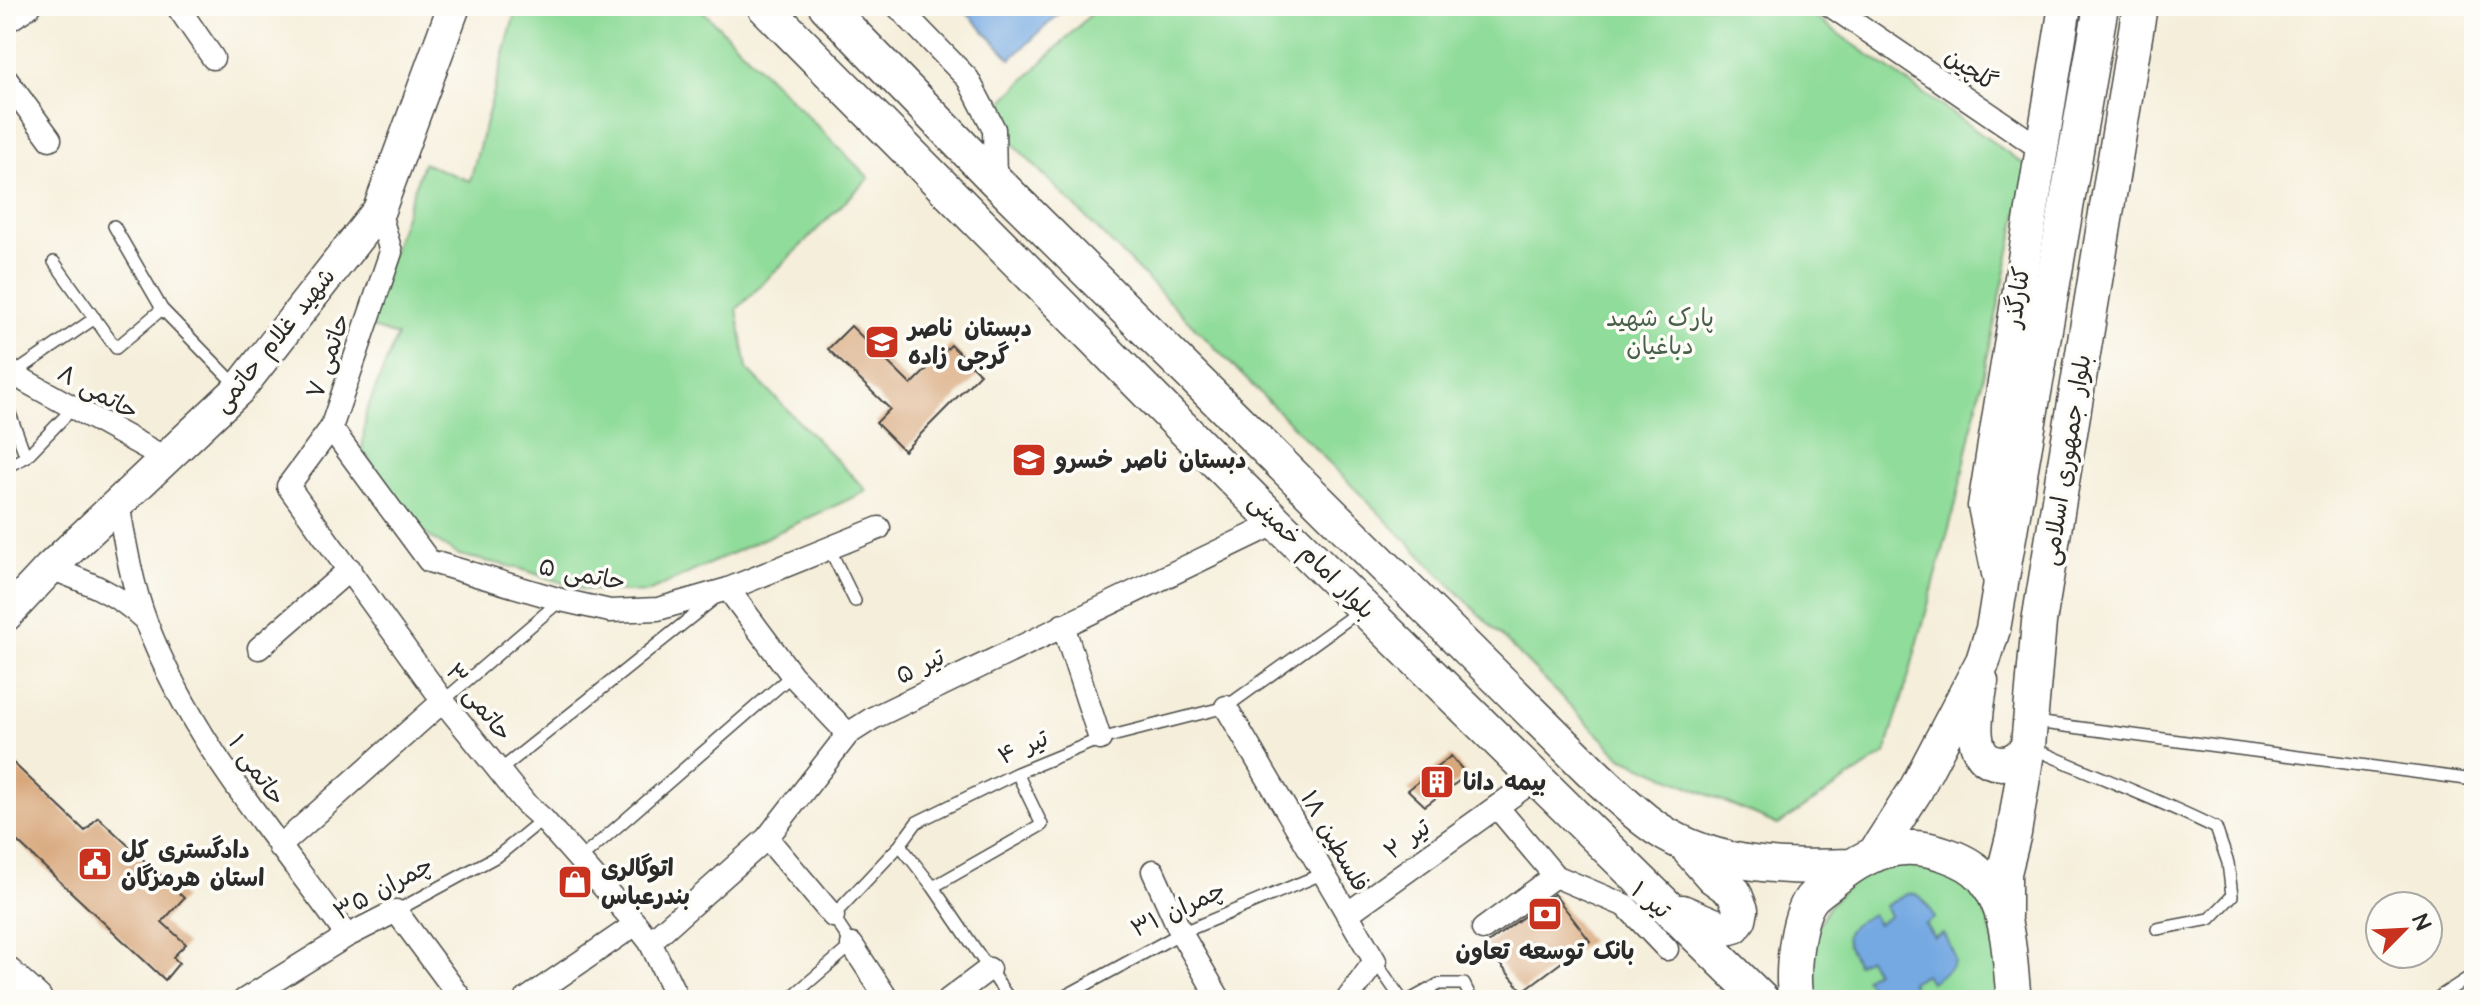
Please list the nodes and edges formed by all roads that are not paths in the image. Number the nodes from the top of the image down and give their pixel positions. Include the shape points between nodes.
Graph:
1 (30, 6) edge
2 (177, 6) edge
3 (454, 6) edge
4 (764, 6) edge
5 (826, 6) edge
6 (897, 6) edge
7 (1831, 6) edge
8 (2065, 6) edge
9 (2101, 6) edge
10 (2140, 6) edge
11 (6, 22) edge
12 (213, 58) dead end
13 (6, 79) edge
14 (50, 139) dead end
15 (2041, 149) junction
16 (995, 180) junction
17 (379, 210) junction
18 (114, 226) dead end
19 (54, 262) dead end
20 (162, 309) junction
21 (95, 318) junction
22 (11, 370) edge
23 (239, 389) junction
24 (6, 403) edge
25 (73, 408) junction
26 (331, 428) junction
27 (26, 457) junction
28 (167, 459) junction
29 (6, 467) edge
30 (118, 503) junction
31 (1277, 523) junction
32 (879, 528) dead end
33 (829, 548) junction
34 (50, 568) junction
35 (350, 569) junction
36 (2001, 588) junction
37 (728, 589) junction
38 (561, 600) junction
39 (855, 601) dead end
40 (1363, 608) junction
41 (6, 615) edge
42 (145, 620) junction
43 (1063, 625) junction
44 (259, 648) dead end
45 (1983, 661) junction
46 (792, 675) junction
47 (443, 701) junction
48 (1226, 707) junction
49 (848, 734) junction
50 (2030, 734) junction
51 (1100, 739) junction
52 (499, 771) junction
53 (1017, 773) junction
54 (1537, 778) junction
55 (2474, 780) edge
56 (1497, 807) junction
57 (543, 819) junction
58 (767, 838) junction
59 (1681, 842) junction
60 (900, 845) junction
61 (279, 847) junction
62 (579, 860) junction
63 (1862, 860) junction
64 (1153, 871) dead end
65 (1324, 873) junction
66 (1555, 876) junction
67 (933, 887) junction
68 (1670, 908) junction
69 (396, 911) junction
70 (1347, 914) junction
71 (833, 916) junction
72 (2004, 916) junction
73 (636, 924) junction
74 (1483, 929) dead end
75 (2157, 929) dead end
76 (1181, 933) junction
77 (347, 936) junction
78 (650, 942) junction
79 (852, 945) junction
80 (1667, 949) dead end
81 (1375, 961) junction
82 (989, 969) junction
83 (6, 973) edge
84 (2474, 974) edge
85 (36, 1000) edge
86 (244, 1000) edge
87 (462, 1000) edge
88 (525, 1000) edge
89 (678, 1000) edge
90 (788, 1000) edge
91 (888, 1000) edge
92 (948, 1000) edge
93 (1010, 1000) edge
94 (1058, 1000) edge
95 (1220, 1000) edge
96 (1347, 1000) edge
97 (1402, 1000) edge
98 (1410, 1000) edge
99 (1472, 1000) edge
100 (1762, 1000) edge
101 (1796, 1000) edge
102 (2014, 1000) edge
103 (2434, 1000) edge

1 - 11 street
2 - 12 street
3 - 17 street, شهید غلام حاتمی
4 - 31 main road, بلوار امام خمینی
5 - 16 main road, بلوار امام خمینی
6 - 16 street via 968,79 994,129
7 - 15 street, گلچین
8 - 15 street, کنارگذر
9 - 36 main road, بلوار جمهوری اسلامی
10 - 50 main road, بلوار جمهوری اسلامی via 2039,622
13 - 14 street
15 - 36 street, کنارگذر via 1984,506
16 - 59 main road, بلوار امام خمینی via 1591,771 1647,822
17 - 23 street, شهید غلام حاتمی
17 - 26 street, حاتمی ۷ via 391,252
18 - 20 lane
19 - 21 lane
20 - 21 lane via 116,348
20 - 23 lane
21 - 22 lane
22 - 25 street, حاتمی ۸
23 - 28 street, شهید غلام حاتمی
24 - 27 lane
25 - 27 lane
25 - 28 street, حاتمی ۸
26 - 35 street, حاتمی ۳ via 288,486
26 - 38 street, حاتمی ۵ via 429,561
27 - 29 lane
28 - 30 street, شهید غلام حاتمی
30 - 34 street, شهید غلام حاتمی
30 - 42 street, حاتمی ۱
31 - 40 main road, بلوار امام خمینی
31 - 43 street, تیر ۵
32 - 33 street, حاتمی ۵
33 - 37 street, حاتمی ۵
33 - 39 lane
34 - 41 street, شهید غلام حاتمی
34 - 42 street, حاتمی ۱ via 126,602
35 - 44 street
35 - 47 street, حاتمی ۳
36 - 45 main road, بلوار جمهوری اسلامی
37 - 38 street, حاتمی ۵ via 658,609 610,611
37 - 46 street
37 - 52 lane
38 - 47 lane
40 - 48 lane, تیر ۴
40 - 54 main road, بلوار امام خمینی
42 - 61 street, حاتمی ۱ via 170,679 208,746
43 - 49 street, تیر ۵
43 - 51 street
45 - 50 main road via 1976,744 1988,758 2010,762 2023,754
45 - 63 main road, بلوار جمهوری اسلامی via 1908,805
46 - 49 street
46 - 62 lane
47 - 52 street, حاتمی ۳
47 - 61 street
48 - 51 lane, تیر ۴
48 - 65 street, فلسطین ۱۸
49 - 58 street, تیر ۵
50 - 55 lane
50 - 72 main road, بلوار جمهوری اسلامی via 2004,873
50 - 75 lane via 2109,782 2216,828 2232,896 2210,919
51 - 53 lane, تیر ۴
52 - 57 street, حاتمی ۳
53 - 60 lane, تیر ۴ via 917,822
53 - 67 lane via 1042,825
54 - 56 street, تیر ۲
54 - 68 main road, بلوار امام خمینی
56 - 66 street, تیر ۱
56 - 70 street, تیر ۲
57 - 62 street, حاتمی ۳
57 - 69 lane, چمران ۳۵ via 499,855
58 - 71 street
58 - 78 street, تیر ۵
59 - 63 main road, بلوار امام خمینی via 1760,865 1815,868
59 - 68 main road via 1734,892 1741,910 1734,926 1723,929
60 - 67 lane
60 - 71 lane, تیر ۴
61 - 77 street, حاتمی ۱
62 - 73 street, حاتمی ۳
63 - 72 main road, بلوار امام خمینی via 1909,847 1961,860 1984,878
63 - 101 main road, بلوار جمهوری اسلامی via 1807,908 1794,963
64 - 76 street
65 - 70 street, فلسطین ۱۸
65 - 76 lane, چمران ۳۱
66 - 74 street
66 - 80 street, تیر ۱ via 1626,906
67 - 82 lane
68 - 100 main road, بلوار امام خمینی
69 - 77 street, چمران ۳۵
69 - 87 street
70 - 81 street, فلسطین ۱۸
71 - 79 lane
72 - 102 main road
73 - 78 street, حاتمی ۳
73 - 88 street
76 - 94 lane, چمران ۳۱
76 - 95 street
77 - 86 street, چمران ۳۵
78 - 89 street, حاتمی ۳
79 - 90 lane
79 - 91 street
81 - 96 street
81 - 97 lane, فلسطین ۱۸
82 - 92 street
82 - 93 lane
83 - 85 street
84 - 103 lane
98 - 99 lane via 1439,984 1464,984

